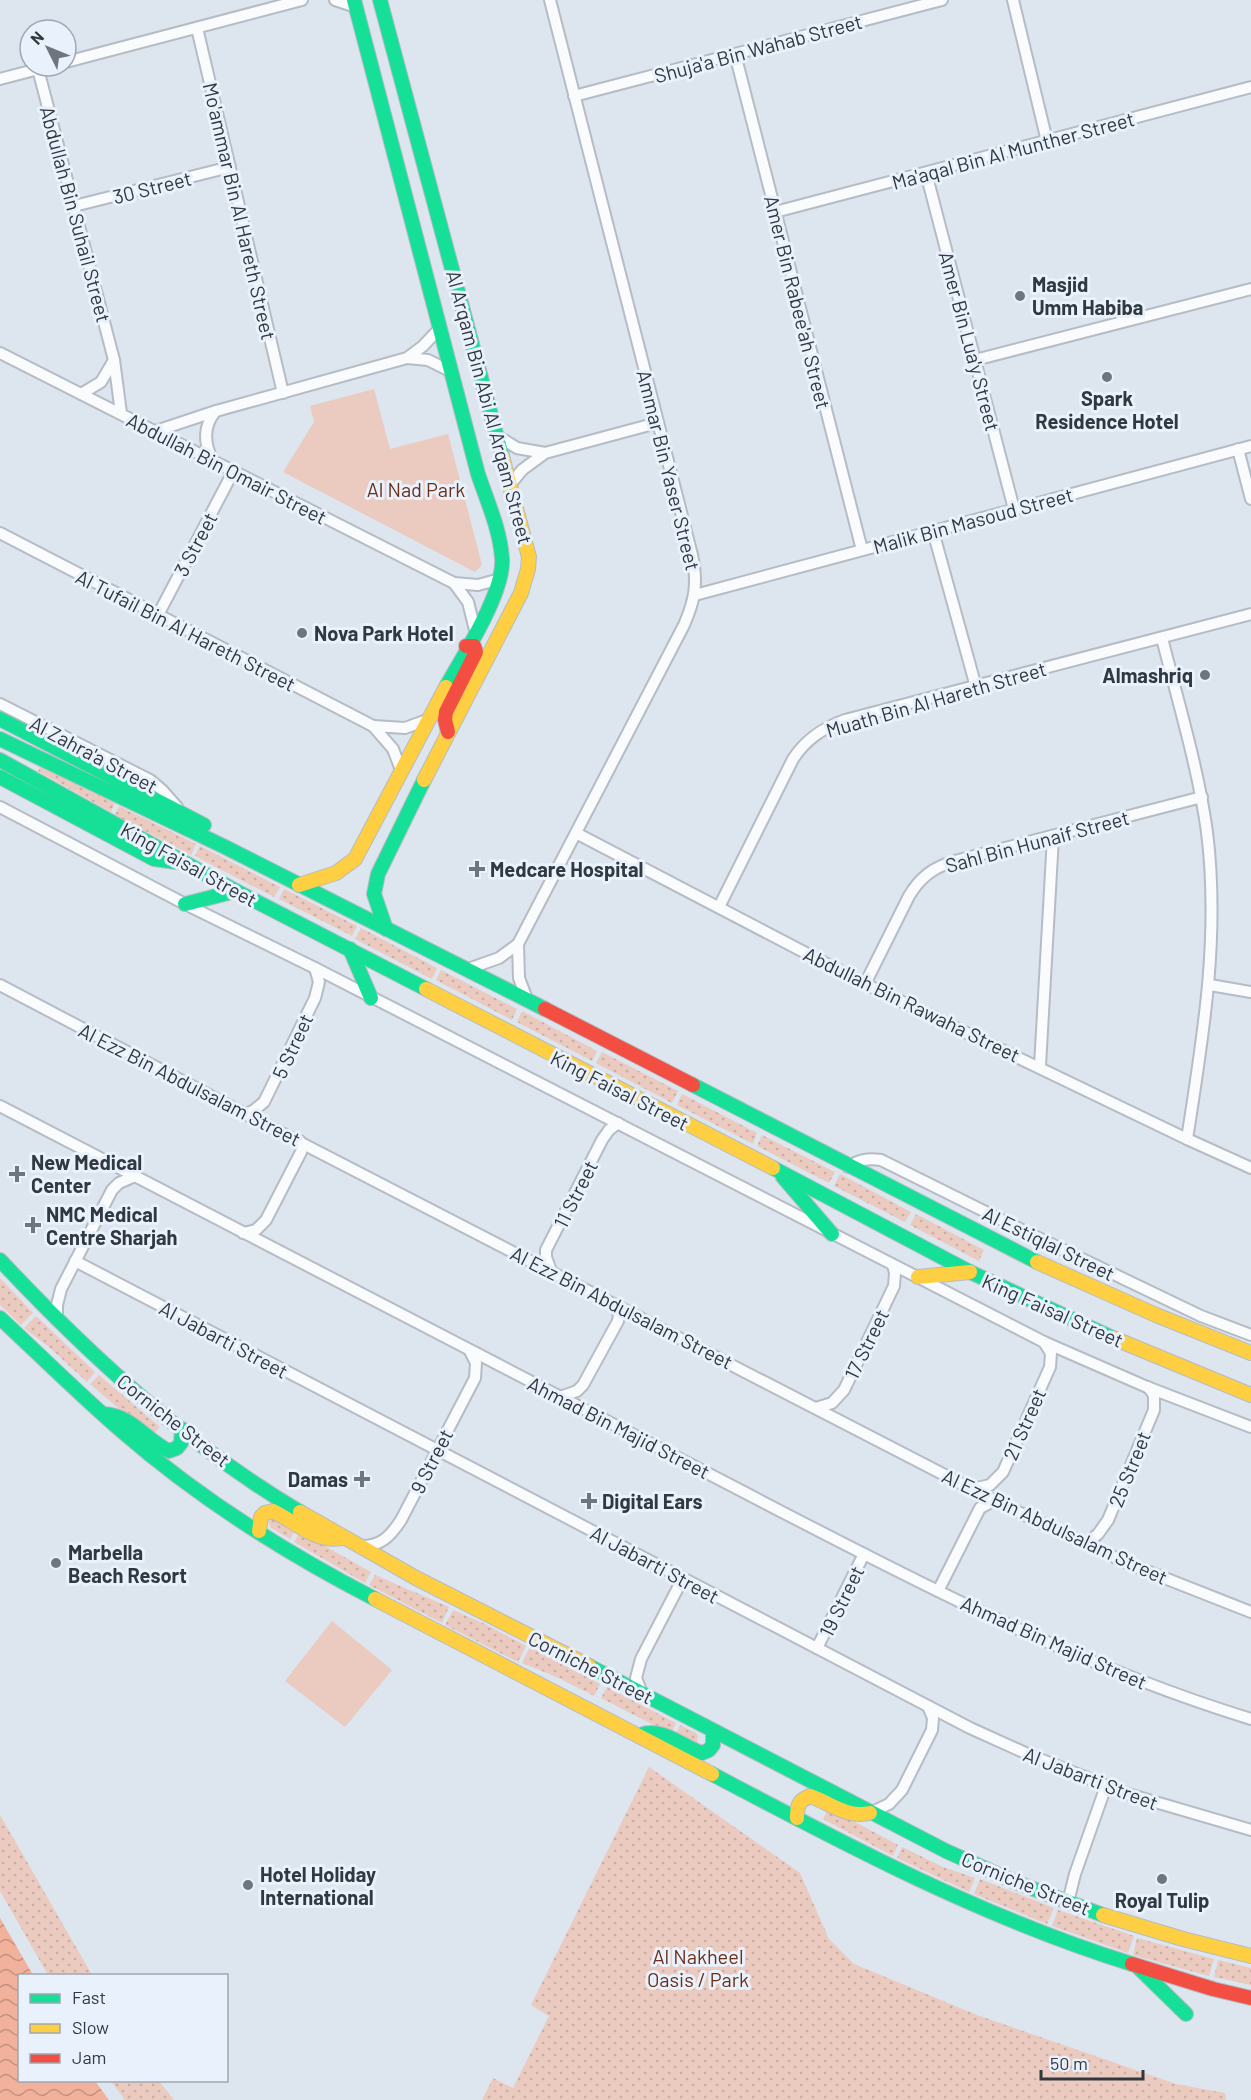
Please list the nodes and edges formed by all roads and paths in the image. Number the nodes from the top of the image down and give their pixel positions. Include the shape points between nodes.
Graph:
1 (302, 0) edge
2 (335, 0) edge
3 (380, 0) edge
4 (550, 0) edge
5 (942, 0) edge
6 (1013, 0) edge
7 (355, 3) edge
8 (906, 5) edge
9 (196, 28) junction
10 (735, 54) junction
11 (78, 59) edge
12 (18, 74) edge
13 (40, 78) edge
14 (0, 79) edge
15 (1251, 87) edge
16 (574, 96) junction
17 (1047, 141) junction
18 (230, 167) junction
19 (926, 173) junction
20 (74, 206) junction
21 (775, 212) junction
22 (1251, 289) edge
23 (440, 328) junction
24 (0, 353) edge
25 (407, 358) junction
26 (114, 360) junction
27 (975, 360) junction
28 (452, 372) junction
29 (283, 393) junction
30 (81, 394) junction
31 (216, 411) junction
32 (121, 413) junction
33 (657, 423) junction
34 (156, 431) junction
35 (496, 435) junction
36 (1251, 446) edge
37 (1239, 449) junction
38 (545, 453) junction
39 (213, 461) junction
40 (233, 472) junction
41 (509, 486) junction
42 (1251, 499) edge
43 (1014, 509) junction
44 (933, 531) junction
45 (0, 533) edge
46 (862, 550) junction
47 (500, 579) junction
48 (453, 584) junction
49 (695, 595) junction
50 (1251, 614) edge
51 (158, 615) junction
52 (475, 630) junction
53 (1162, 638) junction
54 (466, 646) junction
55 (976, 687) junction
56 (0, 704) edge
57 (0, 719) edge
58 (427, 720) junction
59 (373, 726) junction
60 (448, 732) junction
61 (0, 739) edge
62 (0, 760) edge
63 (401, 770) junction
64 (0, 777) edge
65 (1202, 797) junction
66 (0, 807) edge
67 (180, 812) junction
68 (576, 833) junction
69 (1053, 837) junction
70 (391, 846) junction
71 (225, 847) junction
72 (182, 861) junction
73 (299, 885) junction
74 (236, 891) junction
75 (185, 904) junction
76 (719, 908) junction
77 (386, 929) junction
78 (518, 944) junction
79 (350, 949) junction
80 (315, 968) junction
81 (467, 969) junction
82 (865, 984) junction
83 (0, 985) edge
84 (1210, 985) junction
85 (1251, 992) edge
86 (14, 993) junction
87 (0, 996) edge
88 (371, 998) junction
89 (527, 999) junction
90 (1040, 1066) junction
91 (0, 1106) edge
92 (245, 1114) junction
93 (618, 1123) junction
94 (1187, 1139) junction
95 (300, 1141) junction
96 (848, 1167) junction
97 (1251, 1168) edge
98 (776, 1170) junction
99 (135, 1176) junction
100 (242, 1233) junction
101 (832, 1234) junction
102 (0, 1260) edge
103 (75, 1261) junction
104 (893, 1265) junction
105 (551, 1271) junction
106 (970, 1272) junction
107 (918, 1277) junction
108 (614, 1304) junction
109 (0, 1318) edge
110 (57, 1321) junction
111 (1251, 1335) edge
112 (1044, 1342) junction
113 (470, 1351) junction
114 (1251, 1353) edge
115 (1148, 1387) junction
116 (1248, 1392) edge
117 (560, 1396) junction
118 (816, 1408) junction
119 (104, 1413) junction
120 (1251, 1427) edge
121 (182, 1429) junction
122 (436, 1450) junction
123 (972, 1489) junction
124 (997, 1502) junction
125 (259, 1531) junction
126 (342, 1538) junction
127 (1086, 1544) junction
128 (357, 1545) junction
129 (864, 1554) junction
130 (683, 1578) junction
131 (938, 1591) junction
132 (1251, 1612) edge
133 (817, 1648) junction
134 (642, 1693) junction
135 (928, 1706) junction
136 (1251, 1719) edge
137 (713, 1731) junction
138 (640, 1735) junction
139 (1106, 1786) junction
140 (870, 1813) junction
141 (797, 1818) junction
142 (1251, 1830) edge
143 (1068, 1902) junction
144 (1251, 1956) edge
145 (1138, 1967) junction
146 (1251, 1998) edge
147 (1186, 2014) dead end

1 - 9 street
2 - 7 street
3 - 35 main road, Al Arqam Bin Abi Al Arqam Street
4 - 16 street, Ammar Bin Yaser Street
5 - 8 street, Shuja'a Bin Wahab Street
6 - 17 street
7 - 23 main road, Al Arqam Bin Abi Al Arqam Street
8 - 10 street, Shuja'a Bin Wahab Street
9 - 11 street
9 - 18 street, Mo'ammar Bin Al Hareth Street
10 - 16 street, Shuja'a Bin Wahab Street
10 - 21 street, Amer Bin Rabee'ah Street
12 - 14 street
13 - 20 street, Abdullah Bin Suhail Street
15 - 17 street, Ma'aqal Bin Al Munther Street
16 - 33 street, Ammar Bin Yaser Street
17 - 19 street, Ma'aqal Bin Al Munther Street
18 - 20 street, 30 Street
18 - 29 street, Mo'ammar Bin Al Hareth Street
19 - 21 street, Ma'aqal Bin Al Munther Street
19 - 27 street, Amer Bin Lua'y Street
20 - 26 street, Abdullah Bin Suhail Street
21 - 46 street, Amer Bin Rabee'ah Street
22 - 27 street
23 - 25 street
23 - 28 main road, Al Arqam Bin Abi Al Arqam Street
24 - 30 street, Abdullah Bin Omair Street
25 - 28 street via 428,360
25 - 29 street
26 - 30 street via 106,376
26 - 32 street, Abdullah Bin Suhail Street
27 - 43 street, Amer Bin Lua'y Street
28 - 47 main road, Al Arqam Bin Abi Al Arqam Street via 499,540
29 - 31 street
30 - 32 street, Abdullah Bin Omair Street
31 - 34 street
31 - 39 street via 206,430
32 - 34 street, Abdullah Bin Omair Street
33 - 38 street
33 - 49 street, Ammar Bin Yaser Street via 693,555
34 - 39 street, Abdullah Bin Omair Street
35 - 38 street via 517,448
35 - 41 main road, Al Arqam Bin Abi Al Arqam Street
36 - 37 street, Malik Bin Masoud Street
37 - 42 street
37 - 43 street, Malik Bin Masoud Street
38 - 41 street via 522,470
39 - 40 street, Abdullah Bin Omair Street
40 - 48 street, Abdullah Bin Omair Street
40 - 51 street, 3 Street
41 - 60 main road, Al Arqam Bin Abi Al Arqam Street via 529,557 525,582
43 - 44 street, Malik Bin Masoud Street
44 - 46 street, Malik Bin Masoud Street
44 - 55 street
45 - 51 street, Al Tufail Bin Al Hareth Street
46 - 49 street, Malik Bin Masoud Street
47 - 48 street, Abdullah Bin Omair Street via 478,585
47 - 52 main road, Al Arqam Bin Abi Al Arqam Street
48 - 52 street, Abdullah Bin Omair Street via 468,602
49 - 68 street, Ammar Bin Yaser Street via 684,625
50 - 53 street, Muath Bin Al Hareth Street
51 - 59 street, Al Tufail Bin Al Hareth Street
52 - 54 main road, Al Arqam Bin Abi Al Arqam Street
53 - 55 street, Muath Bin Al Hareth Street
53 - 65 street
54 - 58 main road, Al Arqam Bin Abi Al Arqam Street
54 - 60 main road via 474,646 476,652 446,712
55 - 76 street, Muath Bin Al Hareth Street via 831,725 805,743 793,759
56 - 67 street, Al Zahra'a Street via 150,780
57 - 67 main road
58 - 59 street, Al Tufail Bin Al Hareth Street via 405,728
58 - 63 main road, Al Arqam Bin Abi Al Arqam Street
59 - 63 street, Al Tufail Bin Al Hareth Street via 393,749
60 - 70 main road, Al Arqam Bin Abi Al Arqam Street
61 - 71 main road, King Faisal Street
62 - 72 main road, King Faisal Street
63 - 70 main road via 400,796 374,848 381,854
63 - 73 main road, Al Arqam Bin Abi Al Arqam Street via 356,859 339,873
64 - 72 main road via 154,859
65 - 69 street, Sahl Bin Hunaif Street
65 - 84 street via 1213,914
66 - 75 street, King Faisal Street
67 - 71 main road via 212,831
68 - 76 street, Abdullah Bin Rawaha Street
68 - 78 street, Ammar Bin Yaser Street
69 - 82 street, Sahl Bin Hunaif Street via 949,863 930,872 909,896
69 - 90 street
70 - 77 main road, Al Arqam Bin Abi Al Arqam Street via 374,894
71 - 73 main road, King Faisal Street
72 - 74 main road, King Faisal Street
73 - 77 main road, King Faisal Street
74 - 75 main road
74 - 79 main road, King Faisal Street
75 - 80 street, King Faisal Street
76 - 82 street, Abdullah Bin Rawaha Street
77 - 81 main road, King Faisal Street
78 - 81 street, Ammar Bin Yaser Street via 499,958
78 - 89 street, Ammar Bin Yaser Street via 519,978
79 - 88 main road
79 - 98 main road, King Faisal Street
80 - 88 street, King Faisal Street
80 - 92 street, 5 Street via 319,982 315,998 264,1102
81 - 89 main road, King Faisal Street
82 - 90 street, Abdullah Bin Rawaha Street
83 - 86 street, Al Ezz Bin Abdulsalam Street
84 - 85 street
84 - 94 street
86 - 87 street
86 - 92 street, Al Ezz Bin Abdulsalam Street
88 - 93 street, King Faisal Street
89 - 96 main road, King Faisal Street
90 - 94 street, Abdullah Bin Rawaha Street
91 - 99 street, Ahmad Bin Majid Street
92 - 95 street, Al Ezz Bin Abdulsalam Street
93 - 101 street, King Faisal Street
93 - 105 street, 11 Street via 602,1140 546,1250
94 - 97 street, Abdullah Bin Rawaha Street
95 - 100 street via 301,1152 266,1221 256,1230
95 - 105 street, Al Ezz Bin Abdulsalam Street
96 - 111 street, Al Estiqlal Street via 869,1158 880,1160 1180,1306
96 - 114 main road, King Faisal Street via 1016,1253
98 - 101 main road
98 - 106 main road, King Faisal Street
99 - 100 street, Ahmad Bin Majid Street
99 - 103 street via 112,1190
100 - 113 street, Ahmad Bin Majid Street
101 - 104 street, King Faisal Street
102 - 110 main road, Corniche Street
103 - 110 street via 58,1297
103 - 122 street, Al Jabarti Street
104 - 107 street, King Faisal Street
104 - 118 street, 17 Street via 894,1286 844,1390 832,1403
105 - 108 street, Al Ezz Bin Abdulsalam Street
106 - 107 main road
106 - 116 main road, King Faisal Street via 1056,1314
107 - 112 street, King Faisal Street
108 - 117 street via 618,1321 587,1378 577,1391
108 - 118 street, Al Ezz Bin Abdulsalam Street
109 - 119 main road, Corniche Street
110 - 121 main road, Corniche Street
112 - 115 street, King Faisal Street
112 - 123 street, 21 Street via 1051,1353 1050,1367 1003,1472 990,1485
113 - 117 street, Ahmad Bin Majid Street
113 - 122 street, 9 Street via 476,1364 475,1378
115 - 120 street, King Faisal Street
115 - 127 street, 25 Street via 1154,1395 1154,1410 1108,1520
117 - 129 street, Ahmad Bin Majid Street
118 - 123 street, Al Ezz Bin Abdulsalam Street
119 - 121 main road via 120,1415 169,1451 182,1444
119 - 125 main road, Corniche Street via 190,1485
121 - 126 main road, Corniche Street
122 - 128 street, 9 Street via 389,1537 375,1545
122 - 130 street, Al Jabarti Street
123 - 124 street, Al Ezz Bin Abdulsalam Street
124 - 127 street, Al Ezz Bin Abdulsalam Street
124 - 131 street via 980,1508
125 - 126 main road via 261,1516 273,1511 321,1538
125 - 138 main road, Corniche Street via 369,1596
126 - 128 main road, Corniche Street
127 - 132 street, Al Ezz Bin Abdulsalam Street
128 - 134 main road, Corniche Street
129 - 131 street, Ahmad Bin Majid Street
129 - 133 street, 19 Street
130 - 133 street, Al Jabarti Street
130 - 134 street via 641,1659 636,1678
131 - 136 street, Ahmad Bin Majid Street via 1100,1664
133 - 135 street, Al Jabarti Street
134 - 137 main road, Corniche Street
135 - 139 street, Al Jabarti Street via 991,1738
135 - 140 street via 933,1718 932,1731 902,1790 889,1804
137 - 138 main road via 714,1745 707,1752 657,1732
137 - 140 main road, Corniche Street
138 - 141 main road, Corniche Street
139 - 142 street, Al Jabarti Street
139 - 143 street
140 - 141 main road via 850,1815 810,1796 797,1805
140 - 143 main road, Corniche Street via 981,1868
141 - 145 main road, Corniche Street via 958,1899
143 - 144 main road, Corniche Street
145 - 146 main road, Corniche Street
145 - 147 main road

